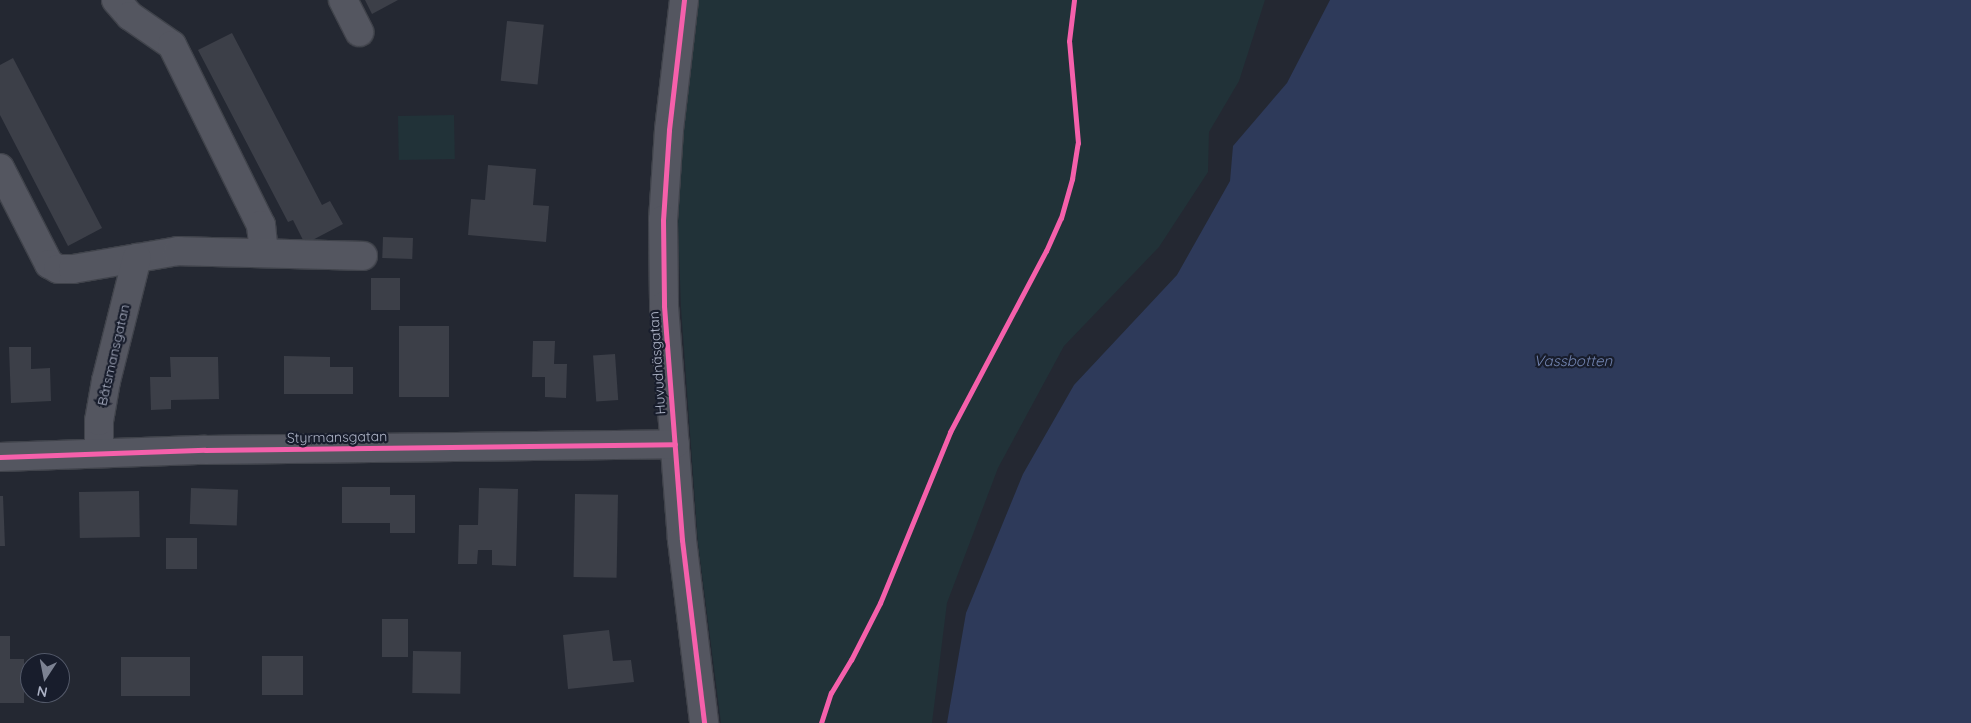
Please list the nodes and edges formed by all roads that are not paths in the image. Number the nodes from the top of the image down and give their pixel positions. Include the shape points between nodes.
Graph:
1 (116, 0) edge
2 (343, 0) edge
3 (684, 0) edge
4 (359, 32) dead end
5 (0, 168) edge
6 (264, 253) junction
7 (363, 256) dead end
8 (137, 258) junction
9 (675, 444) junction
10 (99, 453) junction
11 (0, 457) edge
12 (704, 723) edge

1 - 6 street via 130,16 172,45 261,225
2 - 4 street
3 - 9 street, Huvudnäsgatan via 669,130 663,220 664,306
5 - 8 street via 49,264 58,269 73,269
6 - 7 street
6 - 8 street via 178,252
8 - 10 street, Båtsmansgatan via 106,381 99,421
9 - 10 street, Styrmansgatan
9 - 12 street, Huvudnäsgatan via 691,629
10 - 11 street, Styrmansgatan

